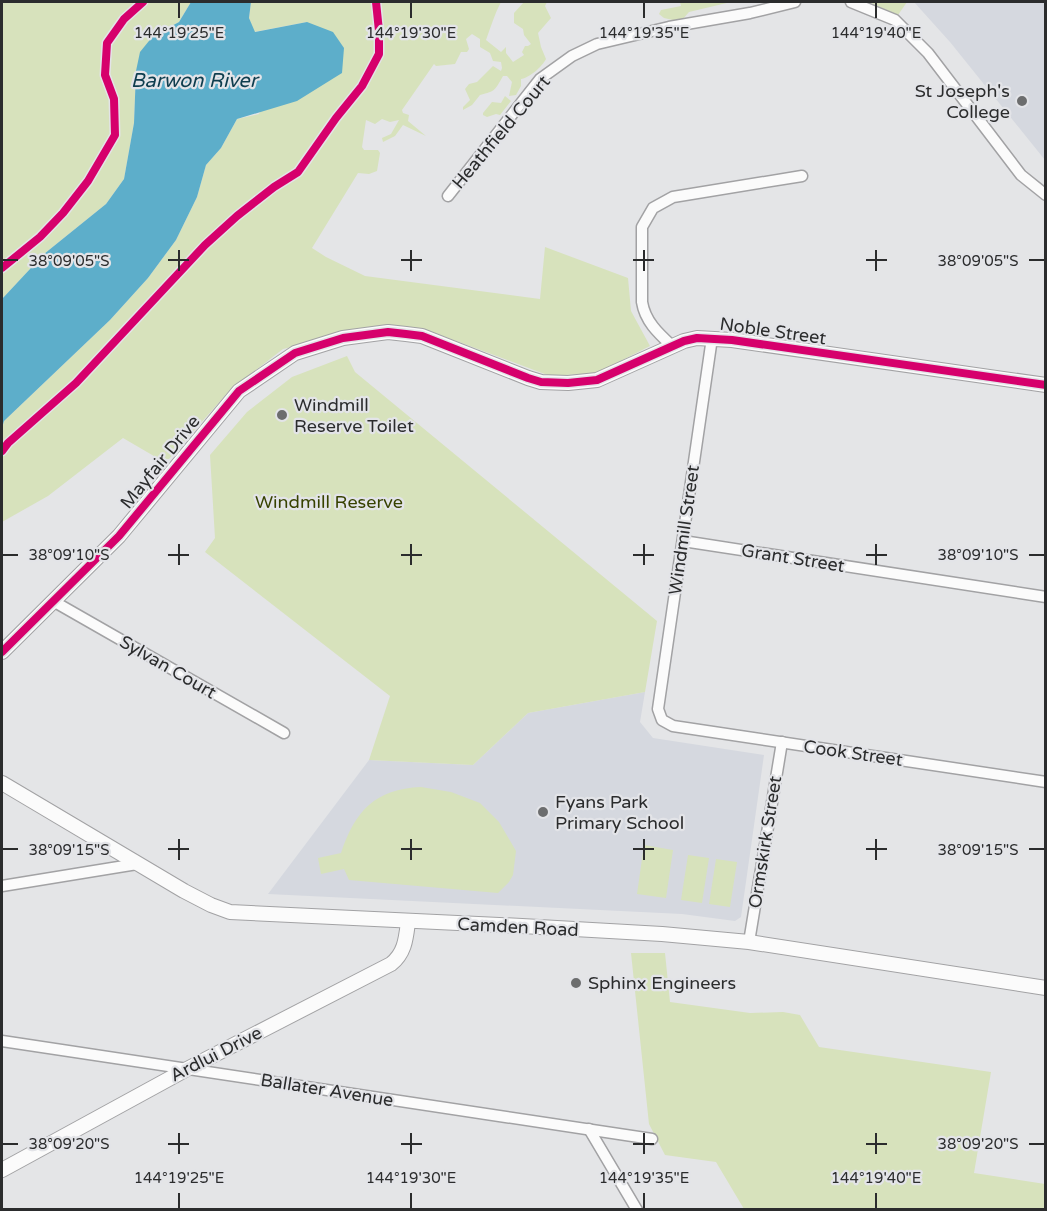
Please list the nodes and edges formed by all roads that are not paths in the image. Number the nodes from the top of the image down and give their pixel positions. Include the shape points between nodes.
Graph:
1 (795, 2) edge
2 (851, 2) edge
3 (802, 176) dead end
4 (1046, 195) edge
5 (448, 196) dead end
6 (369, 334) joint
7 (712, 338) junction
8 (671, 345) junction
9 (1046, 386) edge
10 (683, 541) junction
11 (1046, 597) edge
12 (53, 601) junction
13 (2, 652) edge
14 (662, 720) joint
15 (284, 733) dead end
16 (782, 742) junction
17 (1046, 782) edge
18 (2, 783) edge
19 (137, 864) junction
20 (2, 886) edge
21 (408, 922) junction
22 (749, 942) junction
23 (1046, 988) edge
24 (2, 1041) edge
25 (187, 1069) junction
26 (589, 1129) junction
27 (652, 1139) dead end
28 (2, 1170) edge
29 (637, 1209) edge

1 - 5 street, Heathfield Court via 597,44 572,56 540,79
2 - 4 street via 895,20 928,53 1021,175
3 - 8 street via 673,197 653,208 642,227 643,312
6 - 8 street, Noble Street via 422,336 541,382 597,380
6 - 12 street, Mayfair Drive via 295,353 239,391 119,536
7 - 8 street, Noble Street
7 - 9 street, Noble Street
7 - 10 street, Windmill Street
10 - 11 street, Grant Street
10 - 14 street, Windmill Street via 658,709
12 - 13 street, Mayfair Drive
12 - 15 street, Sylvan Court
14 - 16 street, Cook Street via 673,726
16 - 17 street, Cook Street
16 - 22 street, Ormskirk Street
18 - 19 street, Camden Road
19 - 20 street
19 - 21 street, Camden Road via 204,902 230,912
21 - 22 street, Camden Road
21 - 25 street, Ardlui Drive via 404,949 391,964
22 - 23 street, Camden Road
24 - 25 street, Ballater Avenue
25 - 26 street, Ballater Avenue
25 - 28 street, Ardlui Drive
26 - 27 street, Ballater Avenue
26 - 29 street

